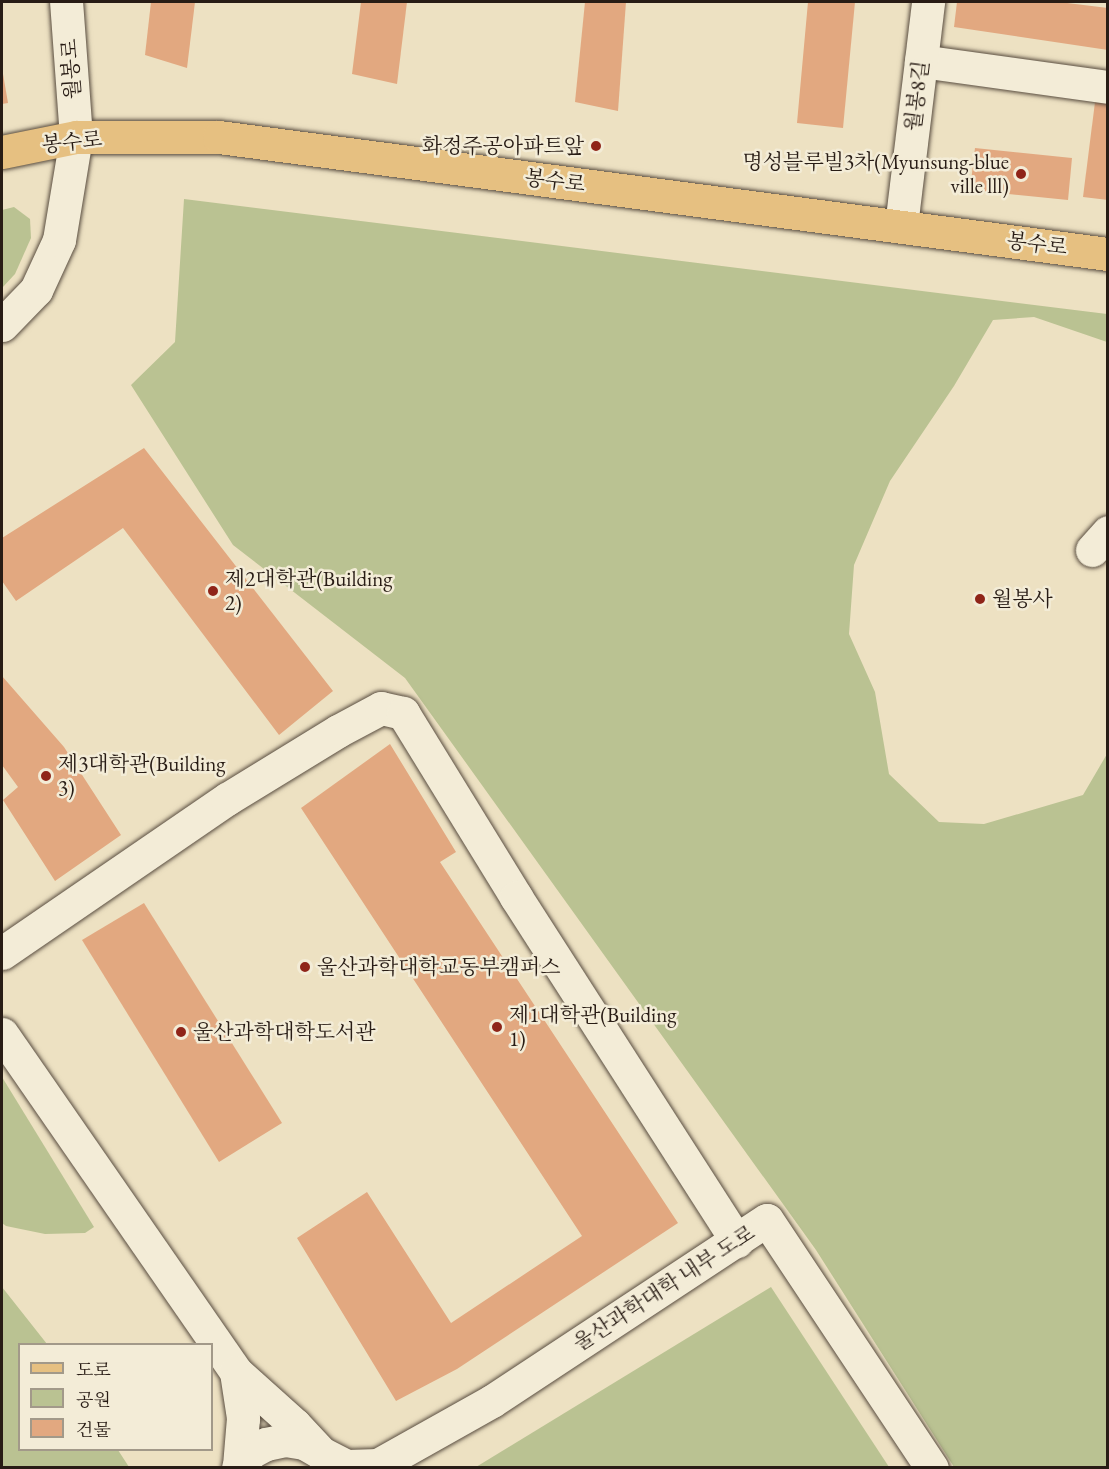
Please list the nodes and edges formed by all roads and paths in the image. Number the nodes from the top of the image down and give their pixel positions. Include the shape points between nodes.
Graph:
1 (66, 2) edge
2 (928, 2) edge
3 (921, 61) junction
4 (1107, 87) edge
5 (931, 112) dead end
6 (76, 137) junction
7 (2, 153) edge
8 (910, 228) junction
9 (1107, 254) edge
10 (2, 325) edge
11 (2, 953) edge
12 (2, 1034) edge
13 (736, 1241) junction
14 (236, 1372) junction
15 (327, 1460) edge
16 (238, 1466) edge
17 (376, 1466) edge
18 (932, 1467) edge

1 - 6 street, 월봉로
2 - 3 street, 월봉8길
3 - 4 street
3 - 8 street, 월봉8길
5 - 8 street
6 - 7 main road, 봉수로
6 - 8 main road, 봉수로 via 219,137
6 - 10 street, 월봉로 via 59,240 36,290
8 - 9 main road, 봉수로
11 - 13 street via 227,799 338,731 381,708 403,713
12 - 14 street
13 - 17 street, 울산과학대학 내부 도로 via 492,1401
13 - 18 street, 울산과학대학 내부 도로 via 767,1221
14 - 15 street
14 - 16 street via 243,1418
15 - 16 street via 304,1443 285,1440 251,1452
15 - 17 street via 347,1466

